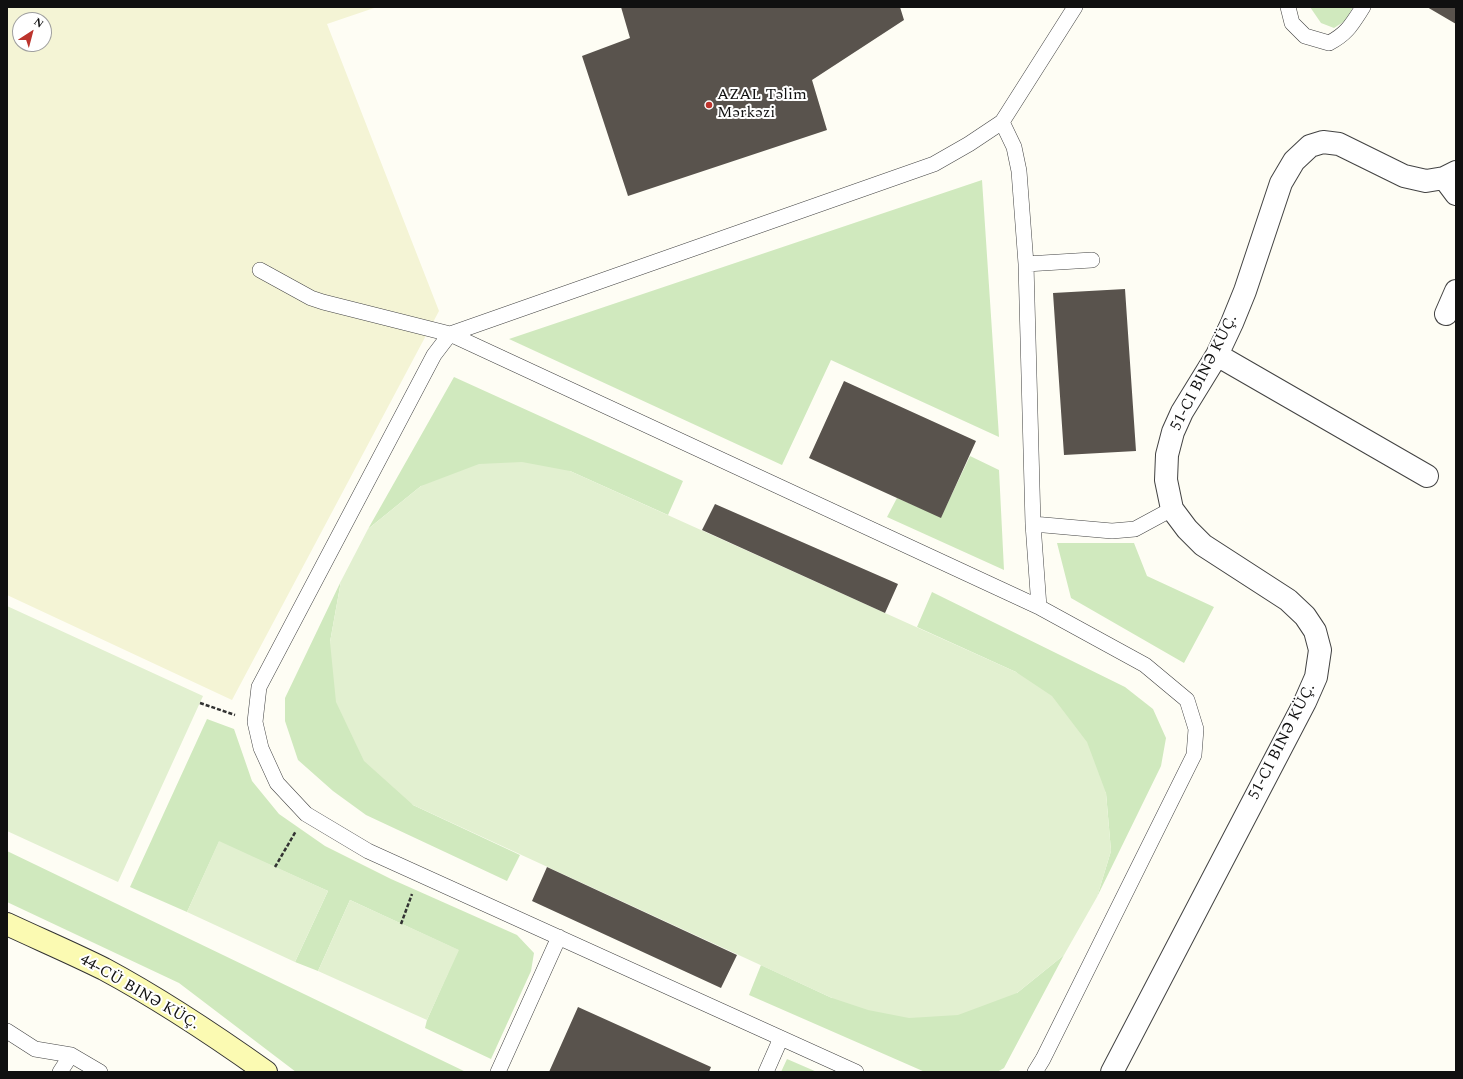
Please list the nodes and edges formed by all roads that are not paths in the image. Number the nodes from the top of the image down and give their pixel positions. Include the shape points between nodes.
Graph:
1 (1075, 7) edge
2 (1288, 7) edge
3 (1363, 7) edge
4 (1002, 122) junction
5 (1452, 181) edge
6 (1092, 260) dead end
7 (1026, 264) junction
8 (260, 270) dead end
9 (1456, 291) edge
10 (1446, 314) dead end
11 (450, 334) junction
12 (1217, 355) junction
13 (1426, 476) dead end
14 (1172, 510) junction
15 (1033, 524) junction
16 (1039, 607) junction
17 (7, 924) edge
18 (559, 937) junction
19 (7, 1031) edge
20 (781, 1038) junction
21 (71, 1055) junction
22 (60, 1072) edge
23 (100, 1072) edge
24 (266, 1072) edge
25 (498, 1072) edge
26 (766, 1072) edge
27 (856, 1072) edge
28 (1036, 1072) edge
29 (1112, 1072) edge

1 - 4 lane
2 - 3 lane via 1292,22 1305,36 1329,43 1341,37
4 - 7 lane via 1014,147 1019,171
4 - 11 lane via 934,164
5 - 12 street, 51-CI BINƏ KÜÇ. via 1426,181 1404,176 1339,144 1324,142 1310,146 1294,161 1281,183 1245,291
6 - 7 lane
7 - 15 lane
8 - 11 lane via 311,298
9 - 10 street
11 - 16 lane
11 - 18 lane via 434,355 259,687 254,722 261,748 277,783 306,814 368,851
12 - 13 street
12 - 14 street, 51-CI BINƏ KÜÇ. via 1182,412 1173,432 1167,455 1166,480
14 - 15 lane via 1135,529 1112,531
14 - 29 street, 51-CI BINƏ KÜÇ. via 1203,545 1288,600 1305,616 1315,631 1320,650 1316,677 1305,702
15 - 16 lane
16 - 28 lane via 1145,665 1187,700 1196,729 1194,755
17 - 24 street, 44-CÜ BINƏ KÜÇ. via 136,988 187,1018
18 - 20 lane
18 - 25 lane
19 - 21 lane via 35,1049
20 - 26 lane
20 - 27 lane
21 - 22 lane
21 - 23 lane

